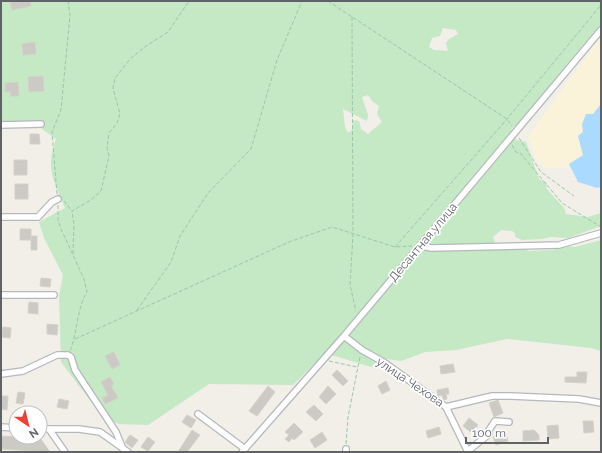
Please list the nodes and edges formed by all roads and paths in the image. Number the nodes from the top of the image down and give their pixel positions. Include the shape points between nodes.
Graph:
1 (68, 1) edge
2 (189, 1) edge
3 (302, 1) edge
4 (328, 1) edge
5 (601, 6) edge
6 (352, 16) junction
7 (601, 30) edge
8 (507, 119) junction
9 (41, 124) dead end
10 (1, 125) edge
11 (515, 132) junction
12 (509, 139) junction
13 (574, 196) dead end
14 (58, 199) junction
15 (72, 211) junction
16 (1, 217) edge
17 (601, 227) edge
18 (601, 233) edge
19 (353, 234) junction
20 (420, 246) junction
21 (395, 247) junction
22 (73, 255) junction
23 (1, 295) edge
24 (54, 295) dead end
25 (137, 311) junction
26 (358, 320) junction
27 (344, 336) junction
28 (75, 338) junction
29 (362, 350) junction
30 (68, 355) junction
31 (327, 357) junction
32 (358, 368) junction
33 (1, 374) edge
34 (601, 403) edge
35 (446, 407) junction
36 (198, 414) dead end
37 (509, 422) dead end
38 (49, 429) joint
39 (125, 451) edge
40 (243, 451) edge
41 (346, 451) edge
42 (65, 452) edge
43 (468, 452) edge

1 - 14 path via 70,15 61,110 52,132
2 - 15 path via 168,32 130,59 115,78 113,88 120,114 109,133 109,156 101,191
3 - 25 path via 276,60 251,149 208,193 180,236 171,262
4 - 6 path
5 - 8 path
6 - 8 path
6 - 19 path
7 - 11 street, Десантная улица
8 - 11 path
8 - 21 path
9 - 10 street
11 - 12 street, Десантная улица
11 - 13 path via 541,172
12 - 17 path via 516,152 521,154 562,203
12 - 20 street, Десантная улица
14 - 15 path via 66,202
14 - 16 street via 38,217
14 - 22 path via 58,220
15 - 22 path
18 - 20 street via 559,245 432,248
19 - 21 path
19 - 25 path via 332,227 289,242
19 - 26 path via 350,285
20 - 21 path
20 - 26 street, Десантная улица
22 - 28 path via 87,292 82,301
23 - 24 street
25 - 28 path
26 - 27 street, Десантная улица
27 - 29 street, улица Чехова
27 - 31 street, Десантная улица
28 - 30 path
29 - 32 path
29 - 35 street, улица Чехова via 385,363
30 - 33 street via 58,355 23,371
30 - 39 street
31 - 32 path via 330,362
31 - 40 street, Десантная улица
32 - 41 path via 348,417
34 - 35 street, улица Чехова via 579,399 492,396
35 - 43 street
36 - 40 street
37 - 43 street via 495,421 489,434
38 - 39 street via 100,432
38 - 42 street

